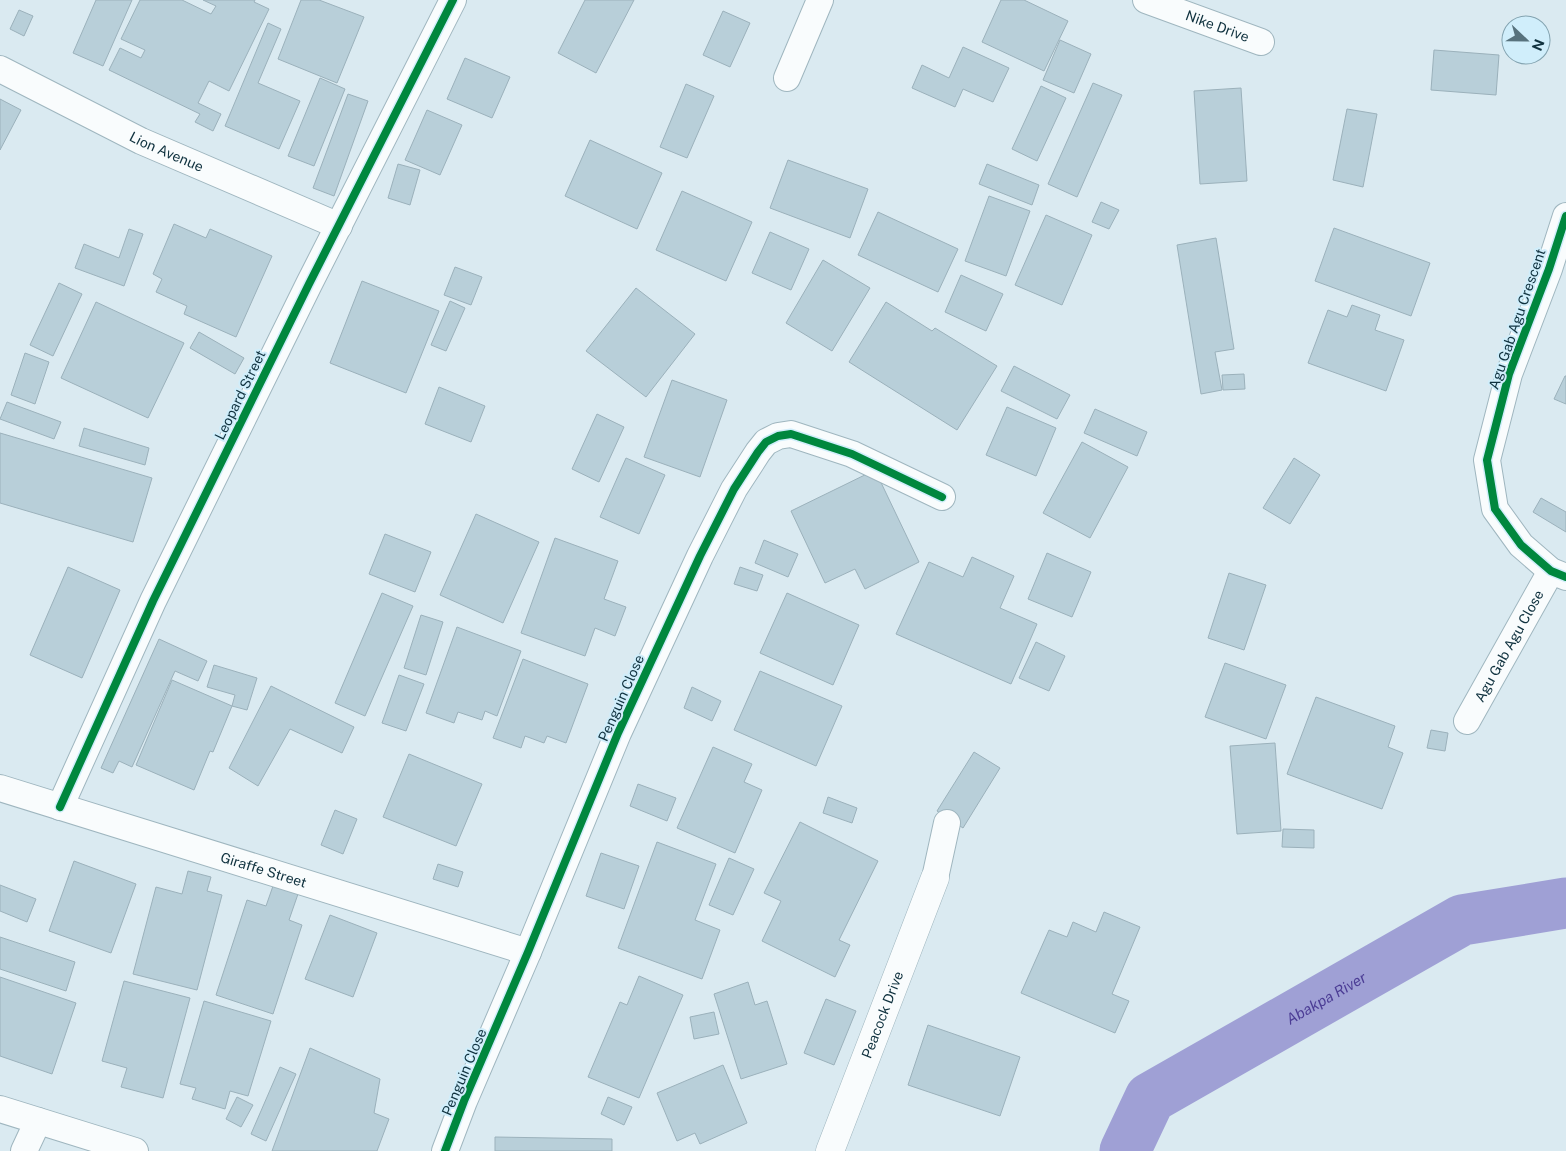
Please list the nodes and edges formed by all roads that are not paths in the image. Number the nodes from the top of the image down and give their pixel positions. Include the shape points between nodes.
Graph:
1 (452, 0) edge
2 (820, 0) edge
3 (1146, 0) edge
4 (1261, 42) dead end
5 (0, 69) edge
6 (788, 78) dead end
7 (1566, 216) edge
8 (339, 226) junction
9 (942, 497) dead end
10 (1559, 574) edge
11 (1467, 721) dead end
12 (0, 788) edge
13 (60, 807) junction
14 (947, 823) dead end
15 (935, 878) joint
16 (528, 952) junction
17 (0, 1109) edge
18 (38, 1121) junction
19 (24, 1151) edge
20 (135, 1151) edge
21 (445, 1151) edge
22 (830, 1151) edge

1 - 8 street, Leopard Street
2 - 6 street
3 - 4 street, Nike Drive
5 - 8 street, Lion Avenue via 141,141
7 - 10 street, Agu Gab Agu Crescent via 1509,374 1487,460 1495,509 1521,545
8 - 13 street, Leopard Street via 153,601
9 - 16 street, Penguin Close via 852,454 816,441 791,434 766,442 734,489 700,556 618,733
10 - 11 street, Agu Gab Agu Close
12 - 13 street, Giraffe Street
13 - 16 street, Giraffe Street
14 - 15 street
15 - 22 street, Peacock Drive
16 - 21 street, Penguin Close
17 - 18 street
18 - 19 street
18 - 20 street

